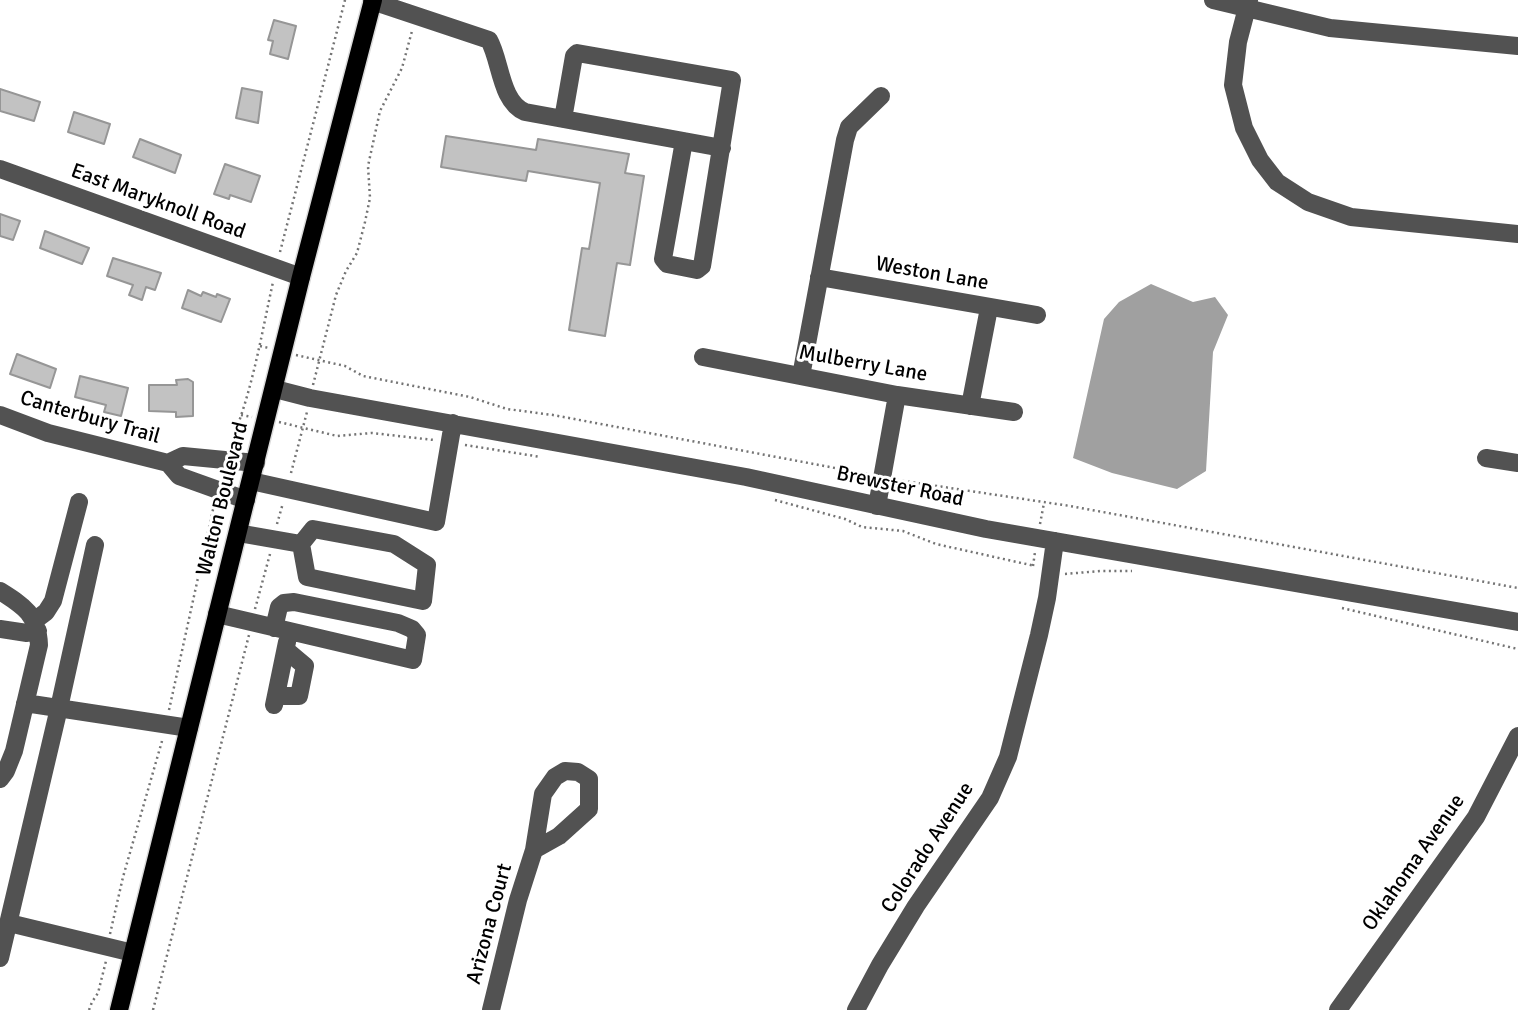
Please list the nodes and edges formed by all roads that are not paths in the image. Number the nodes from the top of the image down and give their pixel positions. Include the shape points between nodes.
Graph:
1 (1213, 0) edge
2 (373, 1) edge
3 (1248, 4) edge
4 (1518, 46) edge
5 (881, 96) dead end
6 (563, 119) junction
7 (684, 141) junction
8 (722, 148) junction
9 (0, 169) edge
10 (1518, 234) edge
11 (301, 277) junction
12 (819, 277) junction
13 (989, 308) junction
14 (1037, 315) dead end
15 (704, 358) dead end
16 (801, 376) junction
17 (275, 389) junction
18 (897, 395) junction
19 (970, 405) junction
20 (1014, 412) dead end
21 (0, 415) edge
22 (453, 423) junction
23 (1486, 458) dead end
24 (168, 463) junction
25 (256, 463) junction
26 (1518, 463) edge
27 (251, 481) junction
28 (246, 500) junction
29 (79, 502) dead end
30 (877, 506) junction
31 (238, 533) junction
32 (1055, 541) junction
33 (301, 544) junction
34 (95, 545) dead end
35 (0, 591) edge
36 (218, 614) junction
37 (1518, 622) edge
38 (36, 626) junction
39 (0, 629) edge
40 (281, 629) junction
41 (275, 701) dead end
42 (24, 703) junction
43 (59, 708) junction
44 (189, 728) junction
45 (1518, 736) edge
46 (0, 779) edge
47 (534, 850) dead end
48 (9, 923) junction
49 (133, 953) junction
50 (0, 958) edge
51 (119, 1010) edge
52 (491, 1010) edge
53 (856, 1010) edge
54 (1338, 1010) edge

1 - 3 street
2 - 6 street via 489,40 514,105 525,112
2 - 11 main road, Walton Boulevard
3 - 4 street via 1329,28
3 - 10 street via 1233,85 1244,128 1277,182 1308,202 1351,217
5 - 12 street via 849,127
6 - 7 street
6 - 8 street via 577,53 729,78 732,85
7 - 8 street
7 - 8 street via 663,259 667,264 698,270
9 - 11 street, East Maryknoll Road
11 - 17 main road, Walton Boulevard
12 - 13 street, Weston Lane
12 - 16 street
13 - 14 street, Weston Lane
13 - 19 street
15 - 16 street, Mulberry Lane
16 - 18 street, Mulberry Lane
17 - 22 street, Brewster Road
17 - 25 main road, Walton Boulevard
18 - 19 street, Mulberry Lane
18 - 30 street
19 - 20 street, Mulberry Lane
21 - 24 street, Canterbury Trail via 48,433
22 - 27 street via 436,522
22 - 30 street, Brewster Road
23 - 26 street
24 - 25 street, Canterbury Trail via 183,456
24 - 28 street, Canterbury Trail via 179,476
25 - 27 main road, Walton Boulevard
27 - 28 main road, Walton Boulevard
28 - 31 main road, Walton Boulevard
29 - 38 street via 53,601
30 - 32 street, Brewster Road
31 - 33 street
31 - 36 main road, Walton Boulevard
32 - 37 street, Brewster Road
32 - 53 street, Colorado Avenue via 1040,635 1008,757 990,798 916,906
33 - 33 street via 307,577 423,601 427,565 394,544 313,529
34 - 43 street
35 - 38 street via 30,611
36 - 40 street
36 - 44 main road, Walton Boulevard
38 - 39 street via 27,633
38 - 42 street via 39,645
40 - 40 street via 413,660 417,635 398,624 294,602 279,607
40 - 41 street via 285,650
42 - 43 street
42 - 46 street via 14,751
43 - 44 street
43 - 48 street
44 - 49 main road, Walton Boulevard
45 - 54 street, Oklahoma Avenue via 1469,828
47 - 52 street, Arizona Court
48 - 49 street
48 - 50 street
49 - 51 main road, Walton Boulevard

